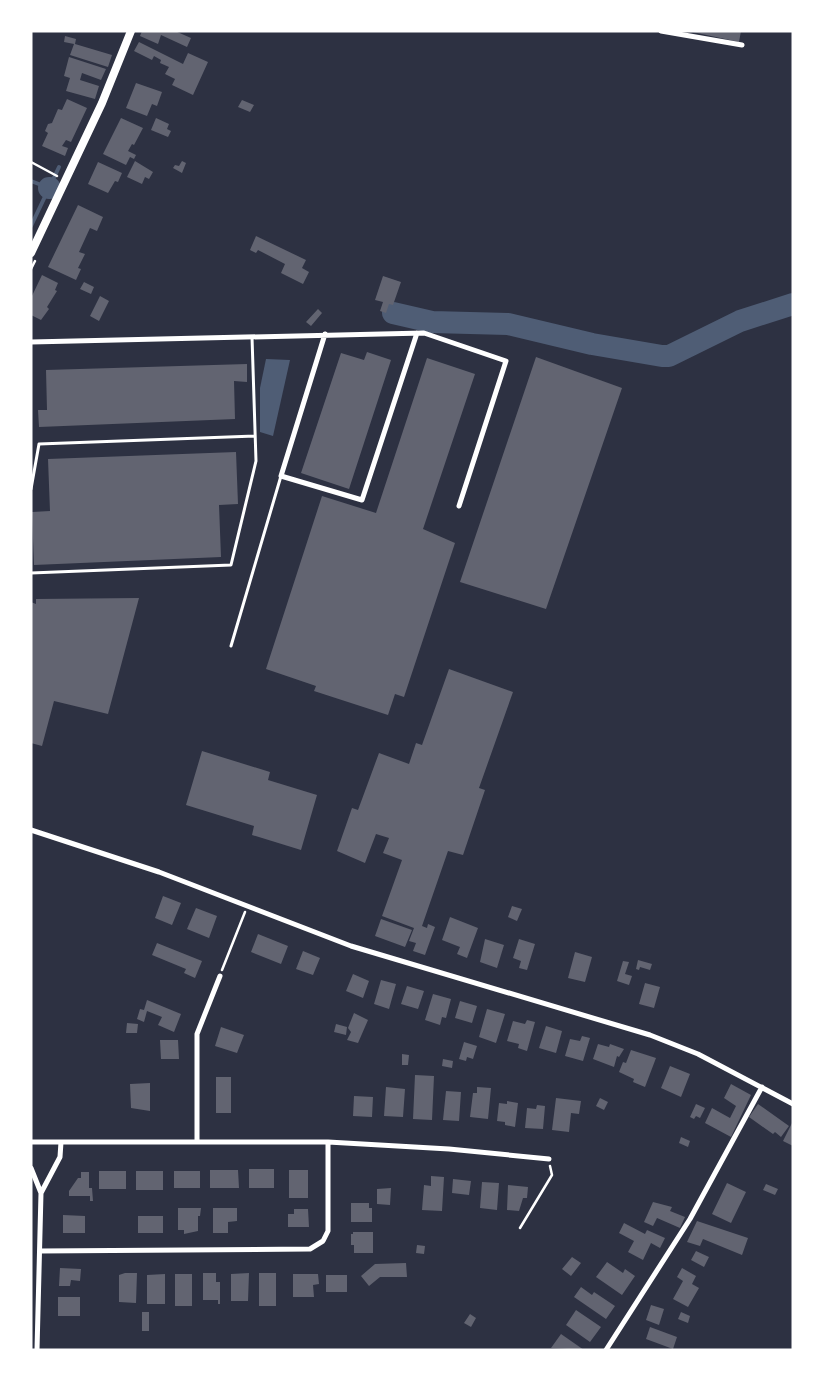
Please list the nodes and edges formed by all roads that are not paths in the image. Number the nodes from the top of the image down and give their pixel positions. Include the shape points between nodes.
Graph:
1 (131, 31) edge
2 (661, 31) edge
3 (742, 45) dead end
4 (31, 253) edge
5 (325, 334) junction
6 (418, 334) junction
7 (252, 337) junction
8 (31, 342) edge
9 (255, 436) junction
10 (281, 476) junction
11 (31, 489) edge
12 (459, 506) dead end
13 (31, 573) edge
14 (231, 646) dead end
15 (31, 830) edge
16 (220, 976) road end
17 (762, 1087) junction
18 (793, 1104) edge
19 (197, 1141) junction
20 (31, 1142) edge
21 (61, 1142) junction
22 (328, 1142) junction
23 (549, 1159) road end
24 (31, 1168) edge
25 (41, 1193) junction
26 (40, 1251) junction
27 (37, 1350) edge
28 (606, 1350) edge

1 - 4 street via 102,104
2 - 3 street
5 - 6 street
5 - 7 street
5 - 10 street
6 - 10 street via 362,500
6 - 12 street via 424,333 506,361
7 - 8 street
7 - 9 lane
9 - 11 lane via 39,444
9 - 13 lane via 256,461 231,565
10 - 14 lane
15 - 17 street via 160,872 351,946 650,1036 698,1054
16 - 19 street via 197,1034
17 - 18 street
17 - 28 street via 690,1219
19 - 21 street
19 - 22 street
20 - 21 street
21 - 25 street via 60,1157
22 - 23 street
22 - 26 street via 328,1232 323,1241 310,1249
24 - 25 street
25 - 26 street
26 - 27 street

